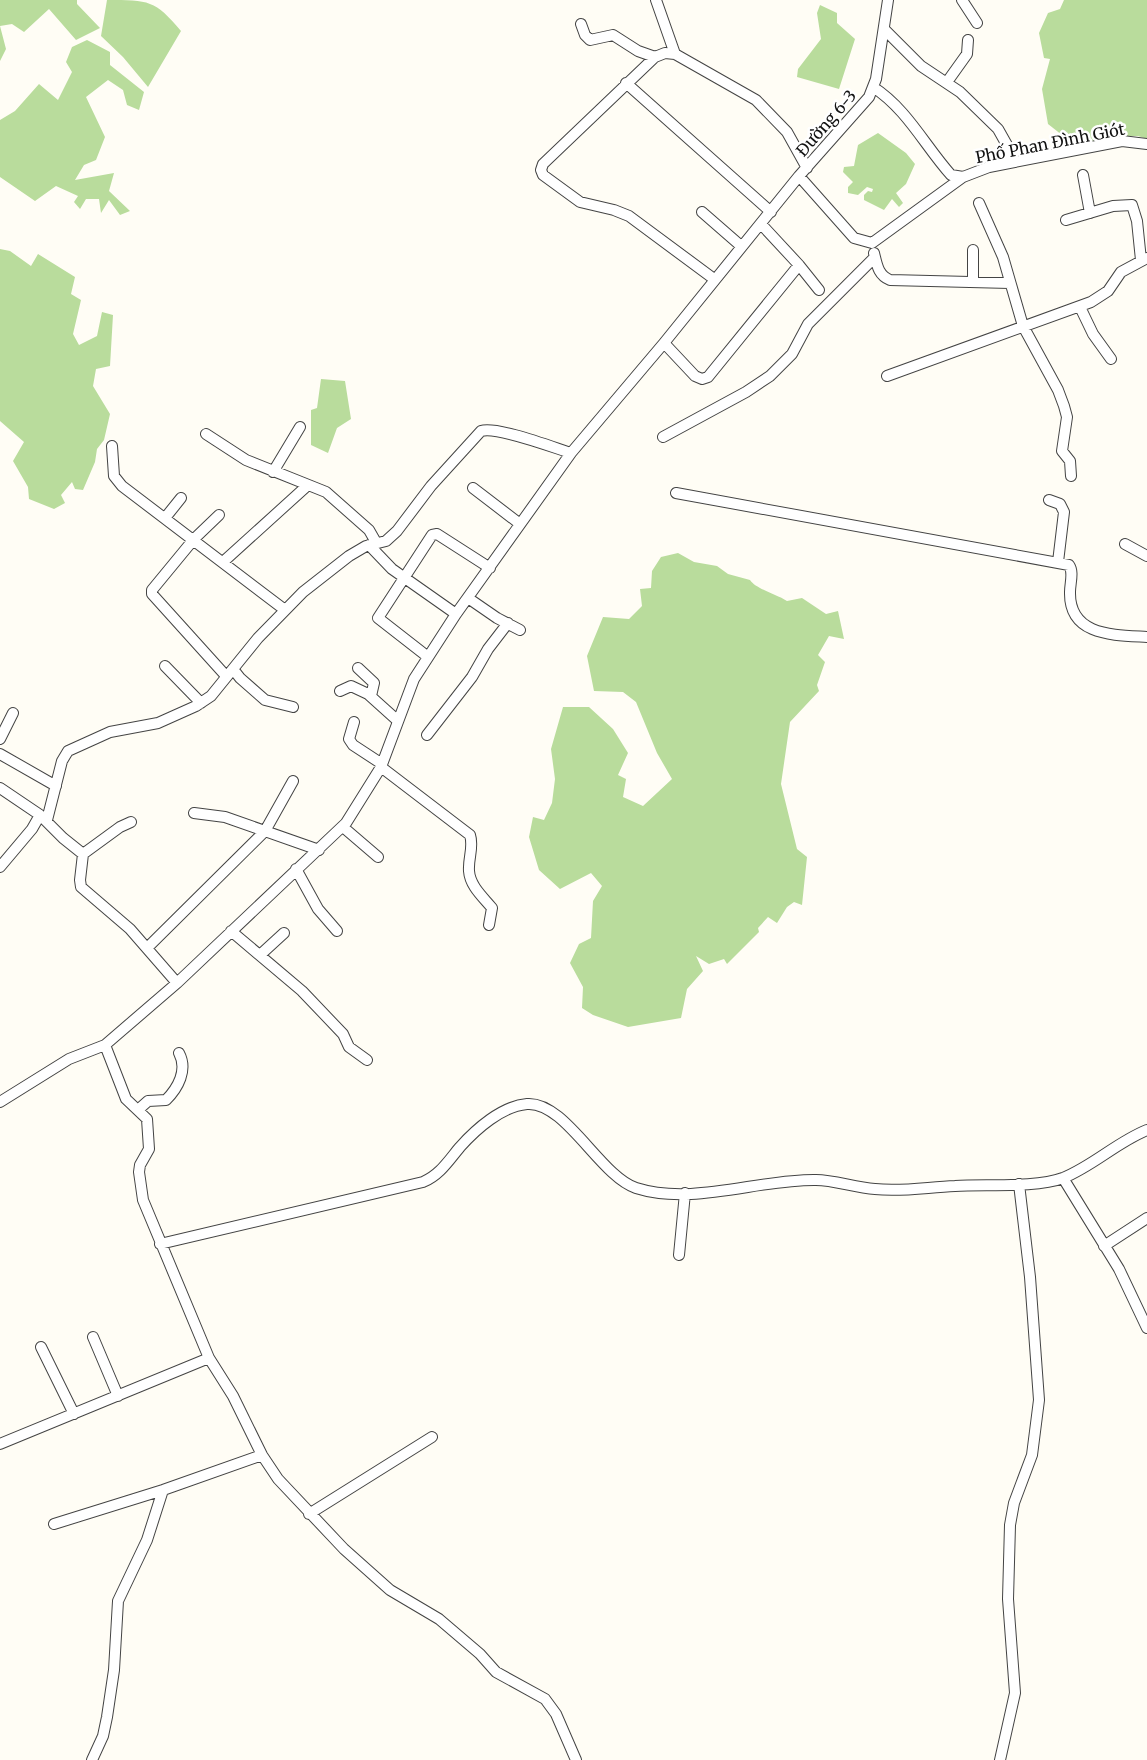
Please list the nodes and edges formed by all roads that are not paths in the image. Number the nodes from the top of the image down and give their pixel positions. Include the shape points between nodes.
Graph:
1 (656, 0) edge
2 (888, 0) edge
3 (962, 0) edge
4 (977, 23) dead end
5 (581, 24) dead end
6 (884, 29) junction
7 (968, 40) dead end
8 (675, 54) junction
9 (655, 57) junction
10 (947, 82) junction
11 (626, 83) junction
12 (873, 87) junction
13 (1147, 144) edge
14 (1010, 163) junction
15 (807, 168) junction
16 (799, 176) junction
17 (1083, 176) dead end
18 (962, 177) junction
19 (979, 203) dead end
20 (702, 212) dead end
21 (771, 212) junction
22 (1090, 212) junction
23 (1066, 220) dead end
24 (761, 224) junction
25 (872, 243) junction
26 (741, 246) junction
27 (974, 250) dead end
28 (875, 257) junction
29 (1144, 259) edge
30 (799, 265) junction
31 (714, 279) junction
32 (974, 282) junction
33 (1010, 283) junction
34 (819, 290) dead end
35 (1080, 307) junction
36 (1023, 326) junction
37 (664, 343) junction
38 (1111, 359) dead end
39 (887, 376) dead end
40 (300, 427) dead end
41 (206, 434) dead end
42 (663, 437) dead end
43 (112, 446) dead end
44 (571, 452) junction
45 (273, 472) junction
46 (1071, 476) dead end
47 (308, 485) junction
48 (473, 488) dead end
49 (676, 493) dead end
50 (180, 498) dead end
51 (1049, 500) dead end
52 (220, 515) dead end
53 (166, 518) junction
54 (520, 524) junction
55 (194, 539) junction
56 (1125, 544) dead end
57 (373, 545) junction
58 (1147, 556) edge
59 (223, 562) junction
60 (1058, 562) junction
61 (490, 568) junction
62 (404, 578) junction
63 (468, 598) junction
64 (285, 610) junction
65 (456, 614) junction
66 (508, 623) junction
67 (520, 630) dead end
68 (1147, 637) edge
69 (428, 657) junction
70 (166, 666) dead end
71 (358, 668) dead end
72 (230, 672) junction
73 (340, 691) dead end
74 (371, 696) junction
75 (201, 703) junction
76 (292, 707) dead end
77 (13, 713) dead end
78 (398, 721) junction
79 (354, 722) dead end
80 (427, 735) dead end
81 (0, 740) edge
82 (0, 754) edge
83 (381, 766) junction
84 (293, 780) dead end
85 (56, 786) junction
86 (0, 788) edge
87 (194, 813) dead end
88 (44, 818) junction
89 (131, 822) dead end
90 (343, 827) junction
91 (265, 831) junction
92 (320, 850) junction
93 (83, 854) junction
94 (378, 857) dead end
95 (0, 867) edge
96 (296, 869) junction
97 (489, 925) dead end
98 (338, 930) dead end
99 (231, 931) junction
100 (284, 933) dead end
101 (148, 948) junction
102 (260, 955) junction
103 (177, 983) junction
104 (105, 1045) junction
105 (179, 1053) dead end
106 (367, 1060) dead end
107 (0, 1102) edge
108 (142, 1112) junction
109 (1147, 1130) edge
110 (1063, 1178) junction
111 (1020, 1184) junction
112 (685, 1193) junction
113 (1147, 1218) edge
114 (160, 1244) junction
115 (1104, 1246) junction
116 (678, 1255) dead end
117 (1147, 1328) edge
118 (93, 1337) dead end
119 (41, 1347) dead end
120 (209, 1358) junction
121 (118, 1396) junction
122 (74, 1414) junction
123 (432, 1436) dead end
124 (0, 1444) edge
125 (262, 1455) junction
126 (162, 1490) junction
127 (310, 1514) junction
128 (54, 1524) dead end
129 (92, 1760) edge
130 (576, 1760) edge
131 (1000, 1760) edge

1 - 8 street
2 - 6 street, Đường 6-3
3 - 4 street
5 - 9 street via 590,40 614,35 638,51
6 - 10 street via 920,66
6 - 12 street, Đường 6-3
7 - 10 street via 967,54
8 - 9 street
8 - 15 street via 756,100 787,132
9 - 11 street
10 - 14 street via 998,129 1007,145
11 - 21 street
11 - 31 street via 547,159 541,170 543,175 580,202 629,216
12 - 15 street, Đường 6-3
12 - 18 street via 900,110 951,175
13 - 14 street, Phố Phan Đình Giót via 1122,141
14 - 18 street, Phố Phan Đình Giót
15 - 16 street, Đường 6-3
16 - 21 street, Đường 6-3
16 - 25 street via 854,238
17 - 22 street
18 - 25 street, Phố Phan Đình Giót
19 - 33 street via 1003,257
20 - 26 street
21 - 24 street, Đường 6-3
22 - 23 street
22 - 29 street via 1132,205
24 - 26 street, Đường 6-3
24 - 30 street
25 - 28 street
26 - 31 street, Đường 6-3
27 - 32 street
28 - 32 street via 879,272 890,280
28 - 42 street via 808,324 792,354 770,376
29 - 35 street via 1121,272 1102,296
30 - 34 street
30 - 37 street via 708,377 695,376
31 - 37 street, Đường 6-3
32 - 33 street
33 - 36 street
35 - 36 street
35 - 38 street via 1092,334
36 - 39 street
36 - 46 street via 1064,406 1067,418 1062,451 1070,461
37 - 44 street, Đường 6-3
40 - 45 street
41 - 45 street via 232,452
43 - 53 street via 116,480
44 - 54 street, Đường 6-3
44 - 57 street via 518,436 481,430 431,486 397,532 386,541
45 - 47 street
47 - 57 street via 334,498 369,530
47 - 59 street
48 - 54 street
49 - 60 street
50 - 53 street
51 - 60 street via 1060,504 1064,512
52 - 55 street
53 - 55 street
54 - 61 street, Đường 6-3
55 - 59 street
55 - 72 street via 152,594
56 - 58 street
57 - 62 street via 381,560
57 - 64 street via 337,564
59 - 64 street
60 - 68 street via 1071,568 1072,610 1081,623 1108,632
61 - 62 street via 435,534
61 - 63 street, Đường 6-3
62 - 65 street
62 - 69 street via 378,618
63 - 65 street, Đường 6-3
63 - 66 street
64 - 72 street
65 - 69 street, Đường 6-3
66 - 67 street
66 - 80 street
69 - 78 street, Đường 6-3 via 414,679
70 - 75 street
71 - 74 street via 374,683
72 - 75 street via 211,696
72 - 76 street via 265,700
73 - 74 street via 355,687
74 - 78 street
75 - 85 street via 158,723 110,732 68,751
77 - 81 street
78 - 83 street, Đường 6-3
79 - 83 street via 349,739
82 - 85 street
83 - 90 street, Đường 6-3
83 - 97 street via 470,835 473,844 469,872 472,884 492,908
84 - 91 street
85 - 88 street
86 - 88 street
87 - 91 street via 225,817
88 - 93 street
88 - 95 street
89 - 93 street
90 - 92 street, Đường 6-3
90 - 94 street
91 - 92 street
91 - 101 street
92 - 96 street, Đường 6-3
93 - 101 street via 81,887
96 - 98 street via 318,909
96 - 99 street, Đường 6-3
99 - 102 street
99 - 103 street, Đường 6-3
100 - 102 street
101 - 103 street
102 - 106 street via 302,991 343,1034 349,1047
103 - 104 street, Đường 6-3
104 - 107 street via 68,1058
104 - 108 street via 126,1099
105 - 108 street via 182,1059 180,1082 166,1100 148,1101
108 - 114 street via 150,1141 139,1172 143,1200
109 - 110 street
110 - 111 street
110 - 115 street
111 - 112 street via 887,1190 815,1180
111 - 131 street via 1039,1400 1034,1450 1011,1517 1008,1599 1015,1693
112 - 114 street via 645,1190 630,1185 557,1117 536,1104 524,1104 483,1125 430,1179
112 - 116 street
113 - 115 street
114 - 120 street
115 - 117 street via 1119,1269
118 - 121 street
119 - 122 street
120 - 121 street
120 - 125 street via 233,1396
121 - 122 street
122 - 124 street
123 - 127 street
125 - 126 street
125 - 127 street via 278,1479
126 - 128 street
126 - 129 street via 147,1540 118,1601 114,1670 107,1717
127 - 130 street via 390,1590 438,1619 496,1672 545,1699 556,1714

